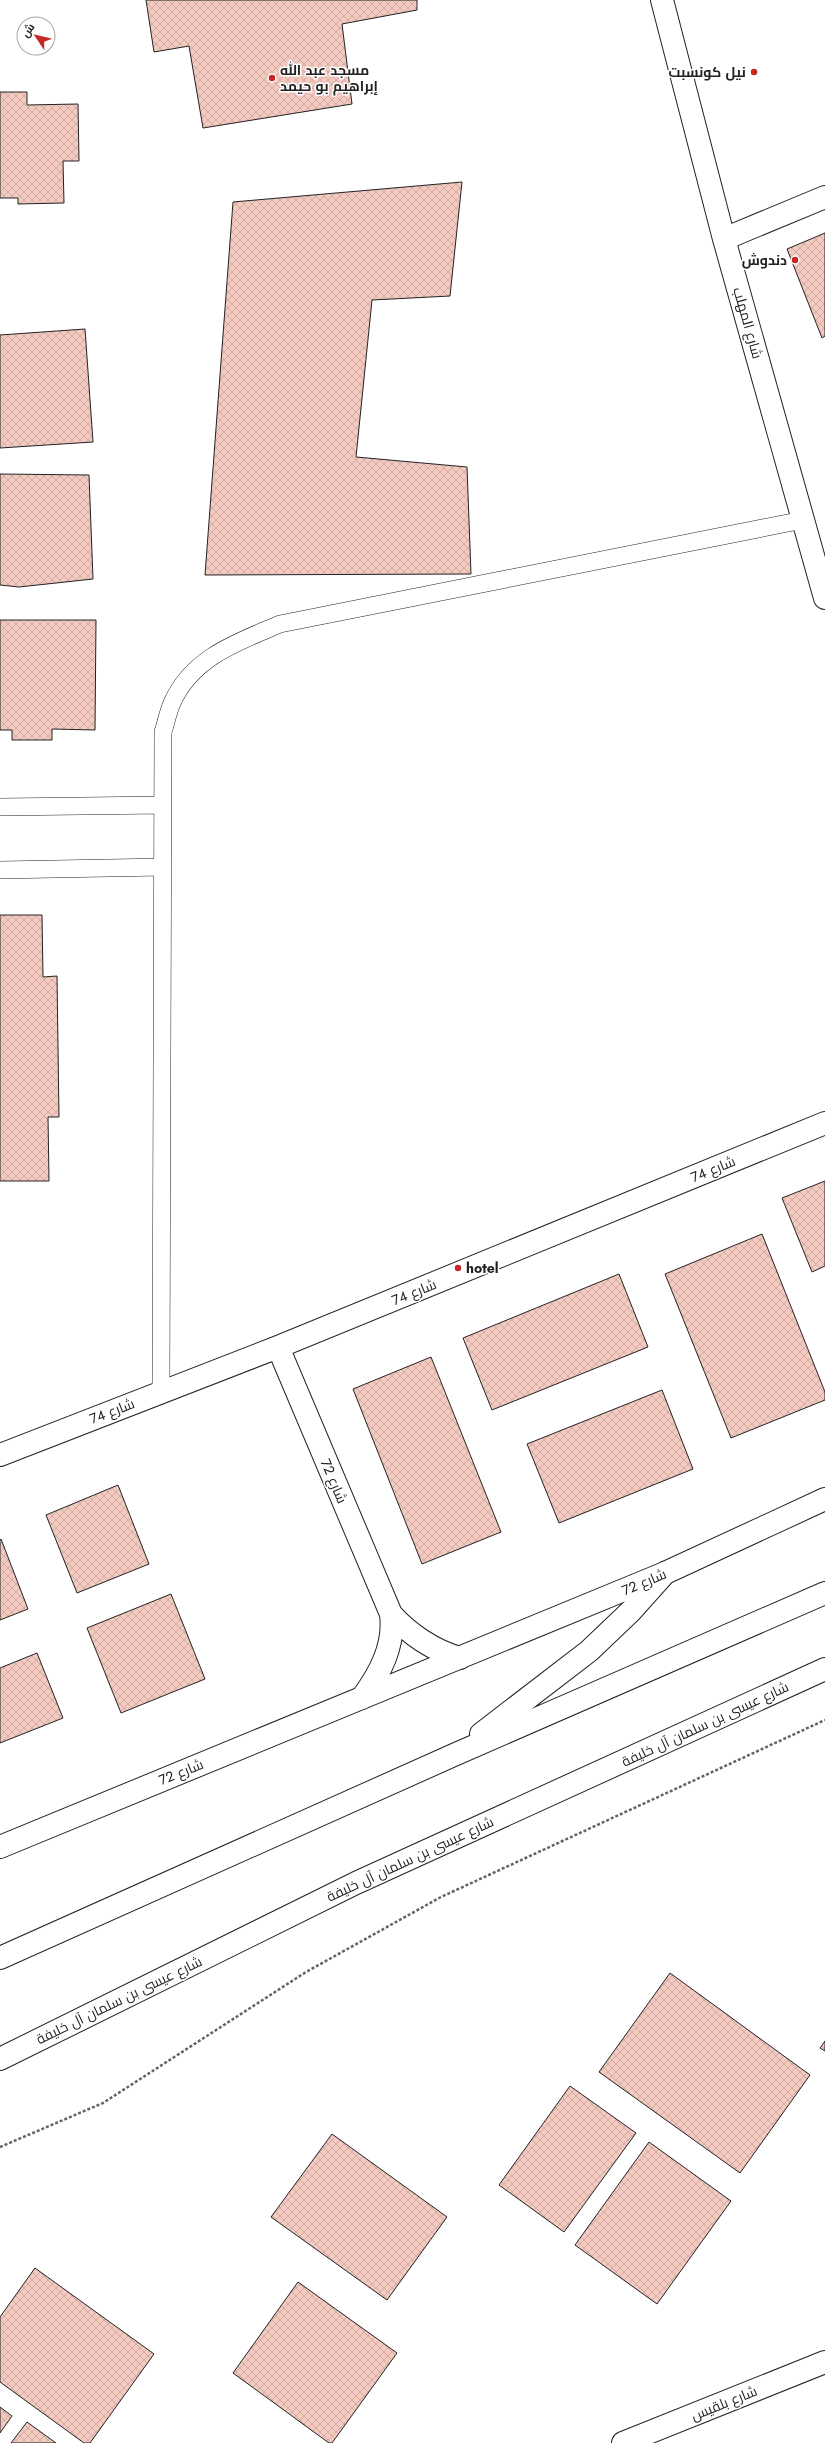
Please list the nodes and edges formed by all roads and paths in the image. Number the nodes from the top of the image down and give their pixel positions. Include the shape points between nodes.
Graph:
1 (662, 0) edge
2 (825, 196) edge
3 (724, 239) junction
4 (803, 520) junction
5 (825, 598) edge
6 (163, 805) junction
7 (0, 807) edge
8 (163, 868) junction
9 (0, 870) edge
10 (825, 1123) edge
11 (278, 1347) junction
12 (161, 1392) junction
13 (0, 1454) edge
14 (825, 1499) edge
15 (665, 1573) junction
16 (825, 1593) edge
17 (391, 1614) junction
18 (460, 1658) junction
19 (825, 1668) edge
20 (362, 1698) junction
21 (825, 1720) edge
22 (456, 1754) junction
23 (0, 1847) edge
24 (0, 1958) edge
25 (0, 2059) edge
26 (0, 2147) edge
27 (825, 2362) edge
28 (623, 2443) edge

1 - 3 main road, شارع المهلب
2 - 3 main road
3 - 4 main road, شارع المهلب
4 - 5 main road, شارع المهلب
4 - 6 lane via 280,624 236,642 213,654 191,672 172,702 163,732
6 - 7 lane
6 - 8 lane
8 - 9 lane
8 - 12 lane
10 - 11 main road, شارع 74
11 - 12 main road, شارع 74
11 - 17 main road, شارع 72
12 - 13 main road, شارع 74
14 - 15 main road, شارع 72
15 - 18 main road, شارع 72
15 - 22 main road via 631,1611 589,1651
16 - 22 main road
17 - 18 main road, شارع 72 via 405,1628 427,1643
17 - 20 main road, شارع 72 via 392,1633 387,1653
18 - 20 main road, شارع 72
19 - 25 main road, شارع عيسى بن سلمان آل خليفة via 356,1883
20 - 23 main road, شارع 72
21 - 26 path via 441,1897 306,1972 103,2103
22 - 24 main road
27 - 28 main road, شارع بلقيس

